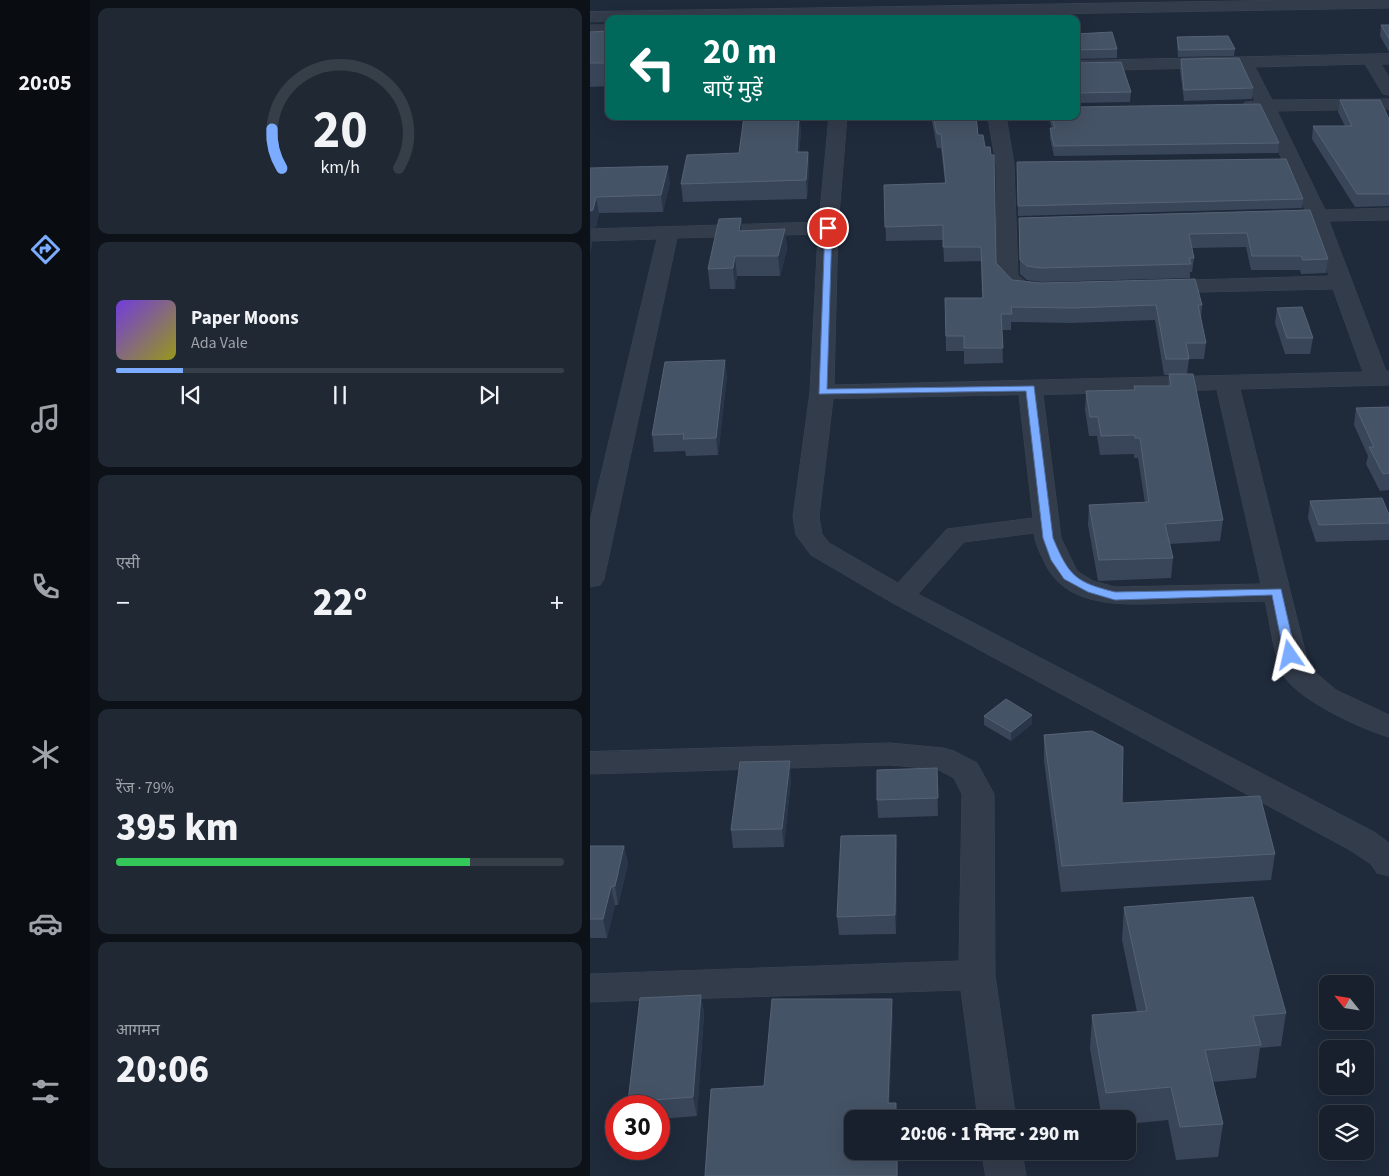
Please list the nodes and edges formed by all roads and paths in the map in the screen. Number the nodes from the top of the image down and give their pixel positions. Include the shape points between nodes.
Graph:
1 (1389, 3) edge
2 (1082, 8) junction
3 (922, 11) junction
4 (846, 15) edge
5 (942, 15) edge
6 (1044, 15) edge
7 (590, 17) edge
8 (605, 17) edge
9 (590, 30) edge
10 (605, 30) edge
11 (1370, 60) junction
12 (1389, 60) edge
13 (1246, 63) junction
14 (1080, 66) edge
15 (1389, 90) edge
16 (1389, 104) edge
17 (1238, 106) edge
18 (1266, 106) junction
19 (838, 120) edge
20 (998, 120) edge
21 (1273, 160) edge
22 (1293, 160) junction
23 (1005, 164) junction
24 (1025, 164) edge
25 (1389, 214) edge
26 (1317, 216) junction
27 (1257, 217) edge
28 (1028, 223) edge
29 (1008, 224) junction
30 (828, 228) junction
31 (668, 233) junction
32 (590, 235) edge
33 (1343, 282) junction
34 (1138, 288) edge
35 (1060, 290) edge
36 (1383, 378) edge
37 (1227, 383) junction
38 (1030, 388) junction
39 (822, 392) junction
40 (1046, 524) junction
41 (590, 579) edge
42 (1277, 592) junction
43 (901, 596) junction
44 (1389, 727) edge
45 (590, 763) edge
46 (1389, 864) edge
47 (977, 975) junction
48 (590, 988) edge
49 (996, 1110) edge
50 (1003, 1160) edge
51 (1006, 1176) edge

1 - 2 street
2 - 3 street
2 - 6 lane
3 - 4 street
3 - 5 lane
7 - 8 street
9 - 10 street
11 - 12 street
11 - 13 street
11 - 15 street
13 - 14 street
13 - 18 street
16 - 18 street
17 - 18 street
18 - 22 street
19 - 30 street
20 - 23 street
21 - 22 street
22 - 26 street
23 - 24 street
23 - 29 street
25 - 26 street
26 - 27 street
26 - 33 street
28 - 29 street
29 - 35 street via 1008,277 1020,288
30 - 31 street
30 - 39 street
31 - 32 street
31 - 41 street
33 - 34 street
33 - 36 street
36 - 37 street
37 - 38 street
37 - 42 street
38 - 39 street
38 - 40 street
39 - 43 street via 806,517 809,535 820,549
40 - 42 street via 1057,560 1068,577 1092,590 1115,596
40 - 43 street via 956,535
42 - 44 street via 1290,655 1295,670 1305,683
43 - 46 street via 1362,841 1383,855
45 - 47 street via 890,754 943,759 966,771 978,794
47 - 48 street
47 - 49 street
50 - 51 street

